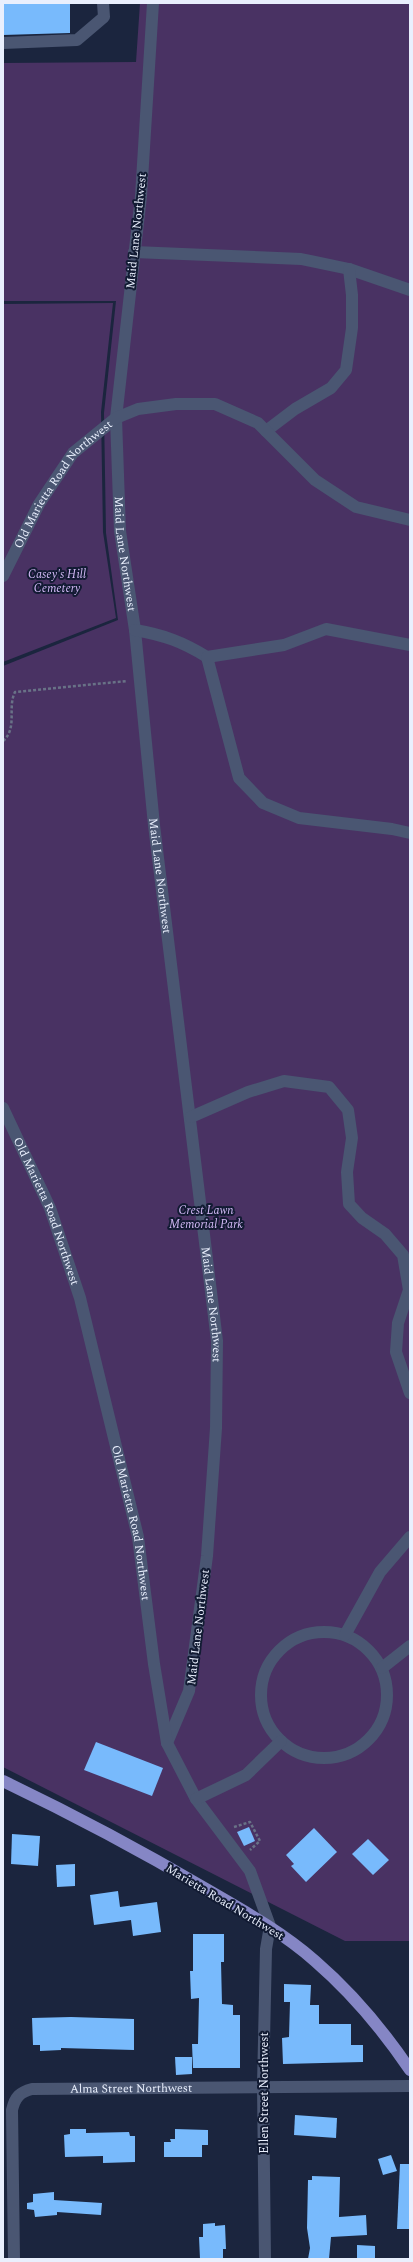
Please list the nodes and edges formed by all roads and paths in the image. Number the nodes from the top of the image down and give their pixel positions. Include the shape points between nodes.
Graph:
1 (104, 3) edge
2 (153, 3) edge
3 (3, 43) edge
4 (134, 252) junction
5 (349, 268) junction
6 (410, 290) edge
7 (116, 418) junction
8 (266, 431) junction
9 (410, 520) edge
10 (3, 576) edge
11 (135, 630) junction
12 (410, 645) edge
13 (207, 657) junction
14 (139, 679) junction
15 (3, 741) edge
16 (410, 833) edge
17 (3, 1108) edge
18 (191, 1118) junction
19 (410, 1393) edge
20 (410, 1537) edge
21 (345, 1635) junction
22 (410, 1646) edge
23 (382, 1668) junction
24 (281, 1741) junction
25 (167, 1743) junction
26 (3, 1781) edge
27 (196, 1799) junction
28 (220, 1832) junction
29 (241, 1859) junction
30 (270, 1926) junction
31 (410, 2070) edge
32 (263, 2086) junction
33 (410, 2086) edge
34 (14, 2259) edge
35 (265, 2259) edge

1 - 3 street via 104,17 77,40
2 - 4 street, Maid Lane Northwest via 141,196
4 - 5 street via 301,259
4 - 7 street, Maid Lane Northwest
5 - 6 street
5 - 8 street via 352,328 346,370 331,388 295,409
7 - 8 street, Old Marietta Road Northwest via 138,409 176,404 215,404 258,423
7 - 10 street, Old Marietta Road Northwest via 73,453 39,504
7 - 11 street, Maid Lane Northwest via 120,531
8 - 9 street, Old Marietta Road Northwest via 315,480 356,507
11 - 13 street via 156,633 183,642
11 - 14 street, Maid Lane Northwest
12 - 13 street via 326,629 284,645
13 - 16 street via 239,778 262,803 299,818
14 - 15 path via 15,692 11,700 12,723 8,736
14 - 18 street, Maid Lane Northwest via 154,825
17 - 25 street, Old Marietta Road Northwest via 50,1208 80,1298 138,1538
18 - 19 street via 248,1092 284,1081 329,1088 348,1110 352,1138 347,1172 349,1204 362,1218 385,1234 403,1255 409,1290 398,1323 396,1352
18 - 25 street, Maid Lane Northwest via 217,1341 216,1428 207,1556 189,1691
20 - 21 street via 380,1572
21 - 23 street via 362,1644
21 - 24 street via 318,1632 297,1638 286,1644 271,1661 264,1673 260,1695 263,1713 275,1736
22 - 23 street
23 - 24 street via 389,1700 378,1731 353,1752 322,1759 295,1752
24 - 27 street via 246,1775
25 - 27 street, Old Marietta Road Northwest
26 - 30 main road, Marietta Road Northwest via 176,1871
27 - 28 street, Old Marietta Road Northwest
28 - 29 street, Old Marietta Road Northwest
28 - 29 path via 250,1822 260,1841
29 - 30 street, Old Marietta Road Northwest via 250,1871
30 - 31 main road, Marietta Road Northwest via 315,1960 356,2000 390,2040
30 - 32 street, Ellen Street Northwest via 266,1949
32 - 33 street, Alma Street Northwest
32 - 34 street, Alma Street Northwest via 23,2091 14,2101 12,2110
32 - 35 street, Ellen Street Northwest

